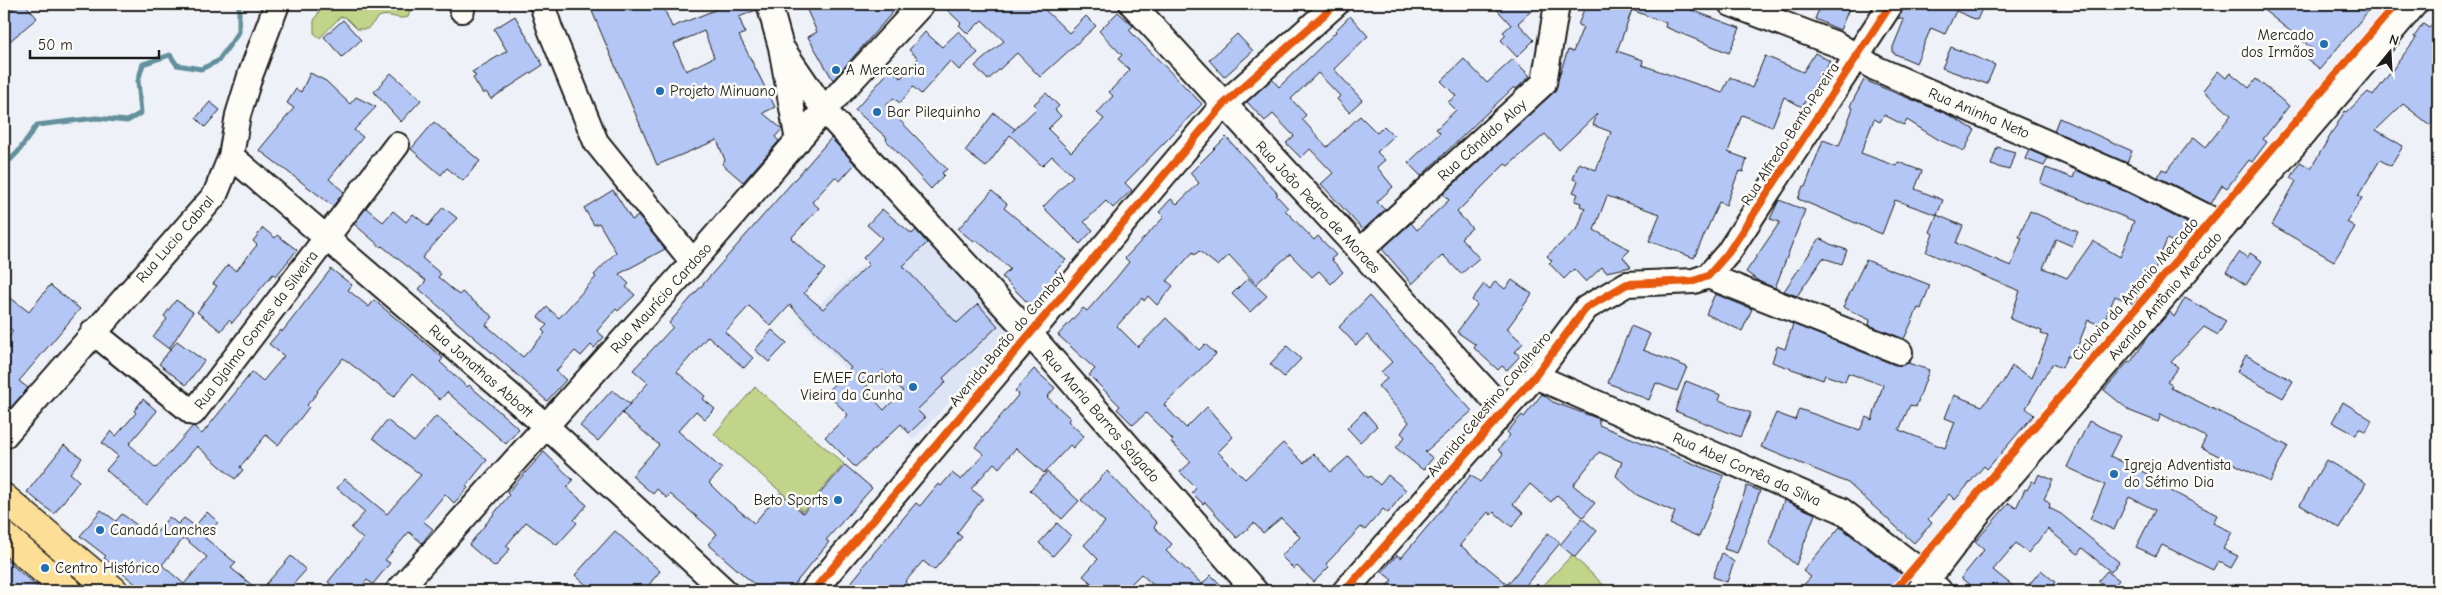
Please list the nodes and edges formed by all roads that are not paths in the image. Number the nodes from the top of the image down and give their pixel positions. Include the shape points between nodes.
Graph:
1 (278, 4) edge
2 (542, 4) edge
3 (769, 4) edge
4 (922, 4) edge
5 (1132, 4) edge
6 (1336, 4) edge
7 (1558, 4) edge
8 (1731, 4) edge
9 (1891, 4) edge
10 (2415, 4) edge
11 (781, 47) junction
12 (1857, 58) junction
13 (1223, 105) junction
14 (824, 110) junction
15 (798, 140) junction
16 (397, 145) dead end
17 (231, 156) junction
18 (2224, 228) junction
19 (326, 238) junction
20 (1360, 251) junction
21 (693, 262) junction
22 (1708, 276) junction
23 (93, 332) junction
24 (1030, 334) junction
25 (1900, 352) dead end
26 (1535, 376) junction
27 (1504, 411) junction
28 (546, 426) junction
29 (4, 436) edge
30 (4, 498) edge
31 (32, 521) junction
32 (8, 540) edge
33 (1930, 588) edge
34 (68, 591) edge
35 (114, 591) edge
36 (398, 591) edge
37 (725, 591) edge
38 (812, 591) edge
39 (1255, 591) edge
40 (1345, 591) edge

1 - 17 street, Rua Lucio Cabral via 238,115
2 - 21 street via 596,142
3 - 11 street
4 - 14 street, Rua Maurício Cardoso
5 - 13 street, Rua João Pedro de Moraes
6 - 13 street, Avenida Barão do Cambay
7 - 20 street, Rua Cândido Aloy via 1544,83
8 - 12 street, Rua Aninha Neto via 1836,44
9 - 12 street, Rua Alfredo Bento Pereira
10 - 18 street, Avenida Antônio Mercado
11 - 14 street, Rua Maria Barros Salgado
11 - 15 street
12 - 18 street, Rua Aninha Neto via 2135,181
12 - 22 street, Rua Alfredo Bento Pereira via 1728,254
13 - 20 street, Rua João Pedro de Moraes
13 - 24 street, Avenida Barão do Cambay
14 - 15 street, Rua Maurício Cardoso
14 - 24 street, Rua Maria Barros Salgado
15 - 21 street, Rua Maurício Cardoso
16 - 19 street, Rua Djalma Gomes da Silveira
17 - 19 street, Rua Jonathas Abbott
17 - 23 street, Rua Lucio Cabral via 215,195
18 - 33 street, Avenida Antônio Mercado via 1977,515
19 - 23 street, Rua Djalma Gomes da Silveira via 193,413
19 - 28 street, Rua Jonathas Abbott
20 - 27 street, Rua João Pedro de Moraes
21 - 28 street, Rua Maurício Cardoso
22 - 25 street
22 - 26 street, Avenida Celestino Cavalheiro via 1694,280 1627,284 1586,308
23 - 29 street, Rua Lucio Cabral
24 - 38 street, Avenida Barão do Cambay
24 - 39 street, Rua Maria Barros Salgado
26 - 27 street, Avenida Celestino Cavalheiro
26 - 33 street, Rua Abel Corrêa da Silva via 1841,510
27 - 40 street, Avenida Celestino Cavalheiro
28 - 36 street, Rua Maurício Cardoso
28 - 37 street, Rua Jonathas Abbott
30 - 31 main road
31 - 32 main road
31 - 35 main road
32 - 34 main road

